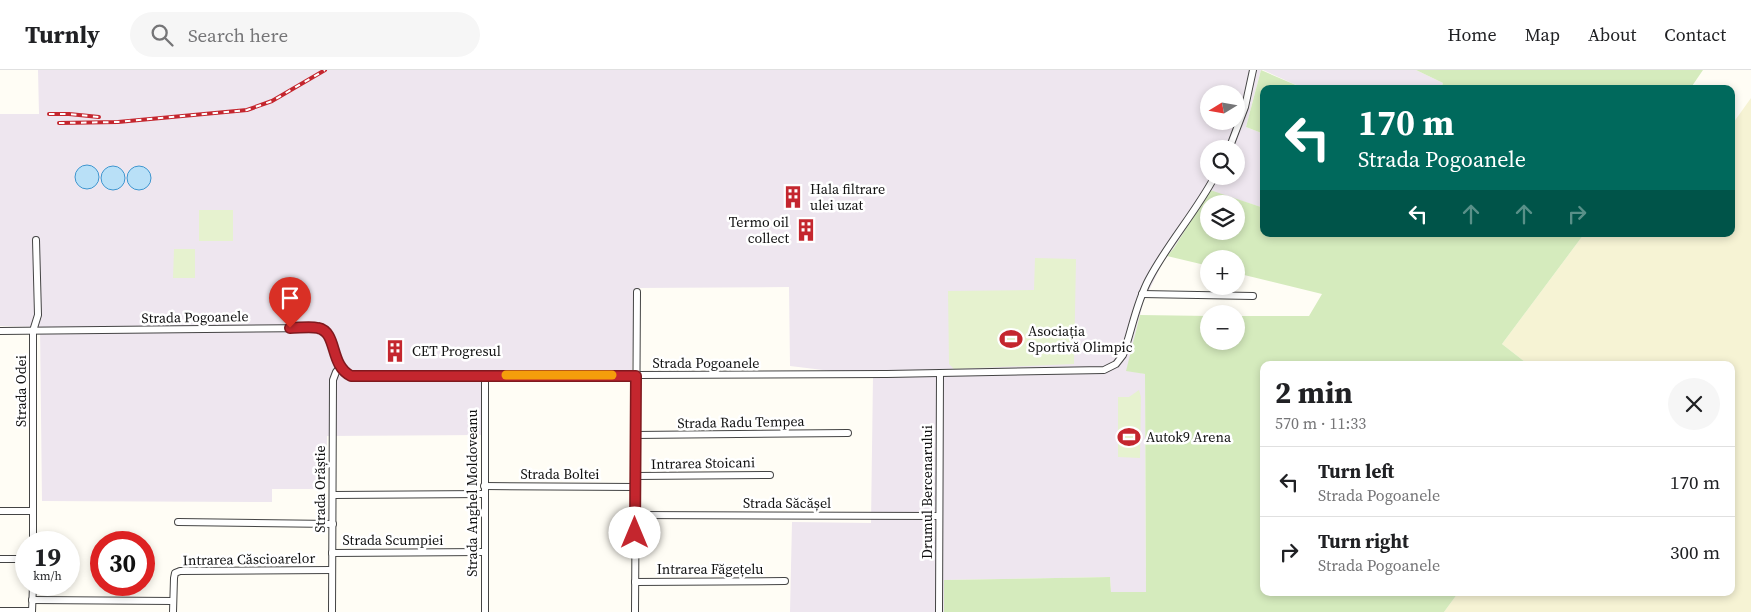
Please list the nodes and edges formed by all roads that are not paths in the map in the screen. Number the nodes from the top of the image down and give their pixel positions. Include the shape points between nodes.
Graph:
1 (1253, 70) edge
2 (1232, 140) edge
3 (1210, 185) edge
4 (36, 240) dead end
5 (637, 292) dead end
6 (1142, 294) junction
7 (1253, 296) dead end
8 (0, 331) edge
9 (33, 331) junction
10 (340, 367) junction
11 (940, 373) junction
12 (485, 375) junction
13 (636, 376) junction
14 (848, 433) dead end
15 (635, 435) junction
16 (770, 475) dead end
17 (636, 476) junction
18 (636, 487) junction
19 (484, 490) junction
20 (333, 495) junction
21 (0, 511) edge
22 (33, 511) junction
23 (635, 515) junction
24 (939, 516) junction
25 (178, 522) dead end
26 (333, 524) junction
27 (33, 531) edge
28 (484, 552) junction
29 (332, 553) junction
30 (0, 559) edge
31 (15, 559) edge
32 (332, 570) junction
33 (785, 581) dead end
34 (635, 582) junction
35 (32, 596) edge
36 (32, 600) junction
37 (173, 601) junction
38 (0, 611) edge
39 (32, 611) edge
40 (173, 612) edge
41 (332, 612) edge
42 (485, 612) edge
43 (636, 612) edge
44 (939, 612) edge

1 - 2 street via 1245,107
3 - 6 street via 1158,262
4 - 9 street, Strada Odei via 38,315
5 - 13 street
6 - 7 street
6 - 11 street, Strada Pogoanele via 1122,355 1111,368
8 - 9 street, Strada Pogoanele
9 - 10 street, Strada Pogoanele via 318,328 328,334
9 - 22 street, Strada Odei
10 - 12 street, Strada Pogoanele via 351,376
10 - 20 street, Strada Orăștie via 333,380
11 - 13 street, Strada Pogoanele
11 - 24 street, Drumul Bercenarului
12 - 13 street, Strada Pogoanele
12 - 19 street, Strada Anghel Moldoveanu
13 - 15 street
14 - 15 street, Strada Radu Tempea
15 - 17 street
16 - 17 street, Intrarea Stoicani
17 - 18 street
18 - 19 street, Strada Boltei
18 - 23 street
19 - 20 street, Strada Boltei
19 - 28 street, Strada Anghel Moldoveanu
20 - 26 street, Strada Orăștie
21 - 22 street
22 - 27 street, Strada Odei
23 - 24 street, Strada Săcășel
23 - 34 street
24 - 44 street, Drumul Bercenarului
25 - 26 street
26 - 29 street, Strada Orăștie
28 - 29 street, Strada Scumpiei
28 - 42 street, Strada Anghel Moldoveanu
29 - 32 street, Strada Orăștie
30 - 31 street
32 - 37 street, Intrarea Căscioarelor via 180,571 175,573
32 - 41 street, Strada Orăștie
33 - 34 street, Intrarea Făgețelu
34 - 43 street
35 - 36 street
36 - 37 street
36 - 39 street
37 - 40 street, Intrarea Căscioarelor
38 - 39 street

